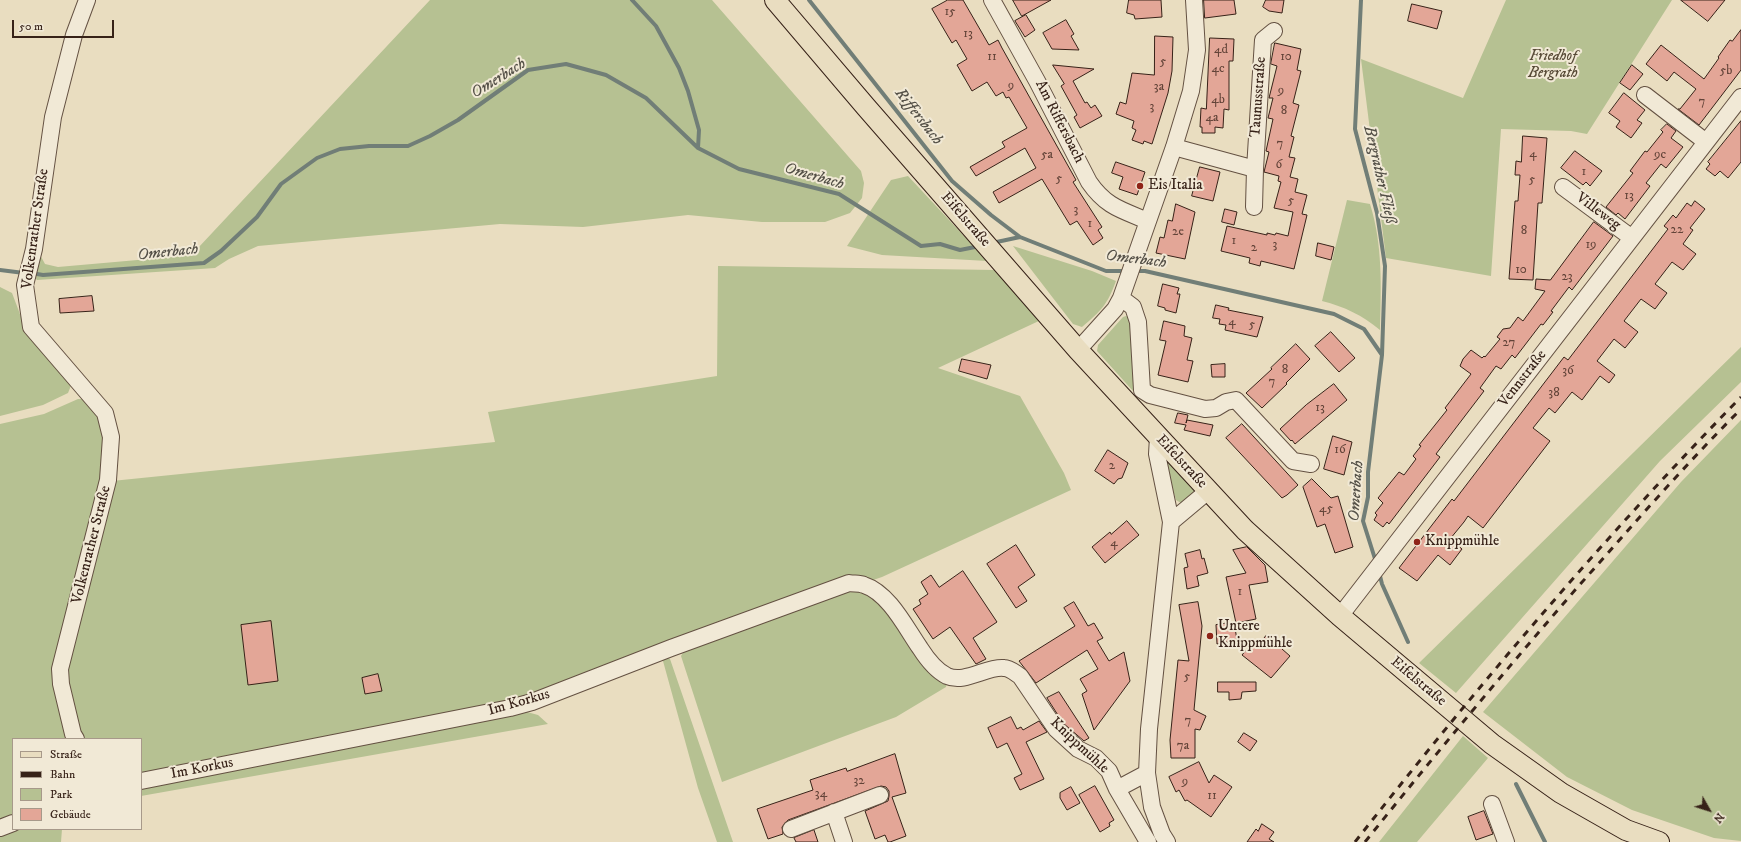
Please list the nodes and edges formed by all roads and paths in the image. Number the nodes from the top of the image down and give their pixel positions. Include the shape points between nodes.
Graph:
1 (87, 0) edge
2 (775, 0) edge
3 (992, 0) edge
4 (1194, 0) edge
5 (1274, 31) dead end
6 (1645, 95) dead end
7 (1741, 97) edge
8 (1706, 142) junction
9 (1174, 147) junction
10 (1255, 169) junction
11 (1563, 187) dead end
12 (1254, 207) dead end
13 (1148, 221) junction
14 (1632, 238) junction
15 (1124, 292) junction
16 (1078, 350) junction
17 (1158, 437) junction
18 (1311, 464) dead end
19 (1208, 491) junction
20 (1171, 522) junction
21 (880, 596) joint
22 (1340, 616) junction
23 (75, 738) edge
24 (1147, 773) junction
25 (142, 781) edge
26 (1117, 789) junction
27 (880, 795) dead end
28 (1492, 804) dead end
29 (834, 812) junction
30 (12, 823) edge
31 (0, 828) edge
32 (791, 829) dead end
33 (844, 842) edge
34 (1148, 842) edge
35 (1166, 842) edge
36 (1506, 842) edge
37 (1659, 842) edge

1 - 23 street, Volkenrather Straße via 74,35 53,117 34,249 25,285 31,327 105,412 111,437 108,480 60,669
2 - 16 main road, Eifelstraße
3 - 13 street, Am Riffersbach via 1089,182 1106,203
4 - 9 street via 1197,50 1192,92
5 - 10 street, Taunusstraße via 1263,40
6 - 8 street
7 - 8 street, Vennstraße
8 - 14 street, Vennstraße
9 - 10 street
9 - 13 street
10 - 12 street, Taunusstraße
11 - 14 street, Villeweg
13 - 15 street
14 - 22 street, Vennstraße
15 - 16 street via 1115,308
15 - 18 street via 1138,322 1142,390 1150,395 1205,409 1216,408 1236,400 1293,461
16 - 17 main road, Eifelstraße
17 - 19 main road, Eifelstraße
17 - 20 street via 1157,454
19 - 20 street
19 - 22 main road, Eifelstraße via 1246,530
20 - 24 street via 1149,729
21 - 25 street, Im Korkus via 863,585 844,584 532,702
21 - 26 street, Knippmühle via 896,612 934,667 948,676 958,679 1004,668 1020,676 1056,729 1078,748 1096,758 1109,772
22 - 37 main road, Eifelstraße via 1486,739 1526,769 1561,793 1626,830
24 - 26 street, Knippmühle
24 - 35 street via 1152,807
26 - 34 street, Knippmühle
27 - 29 street
28 - 36 street
29 - 32 street
29 - 33 street
30 - 31 street

